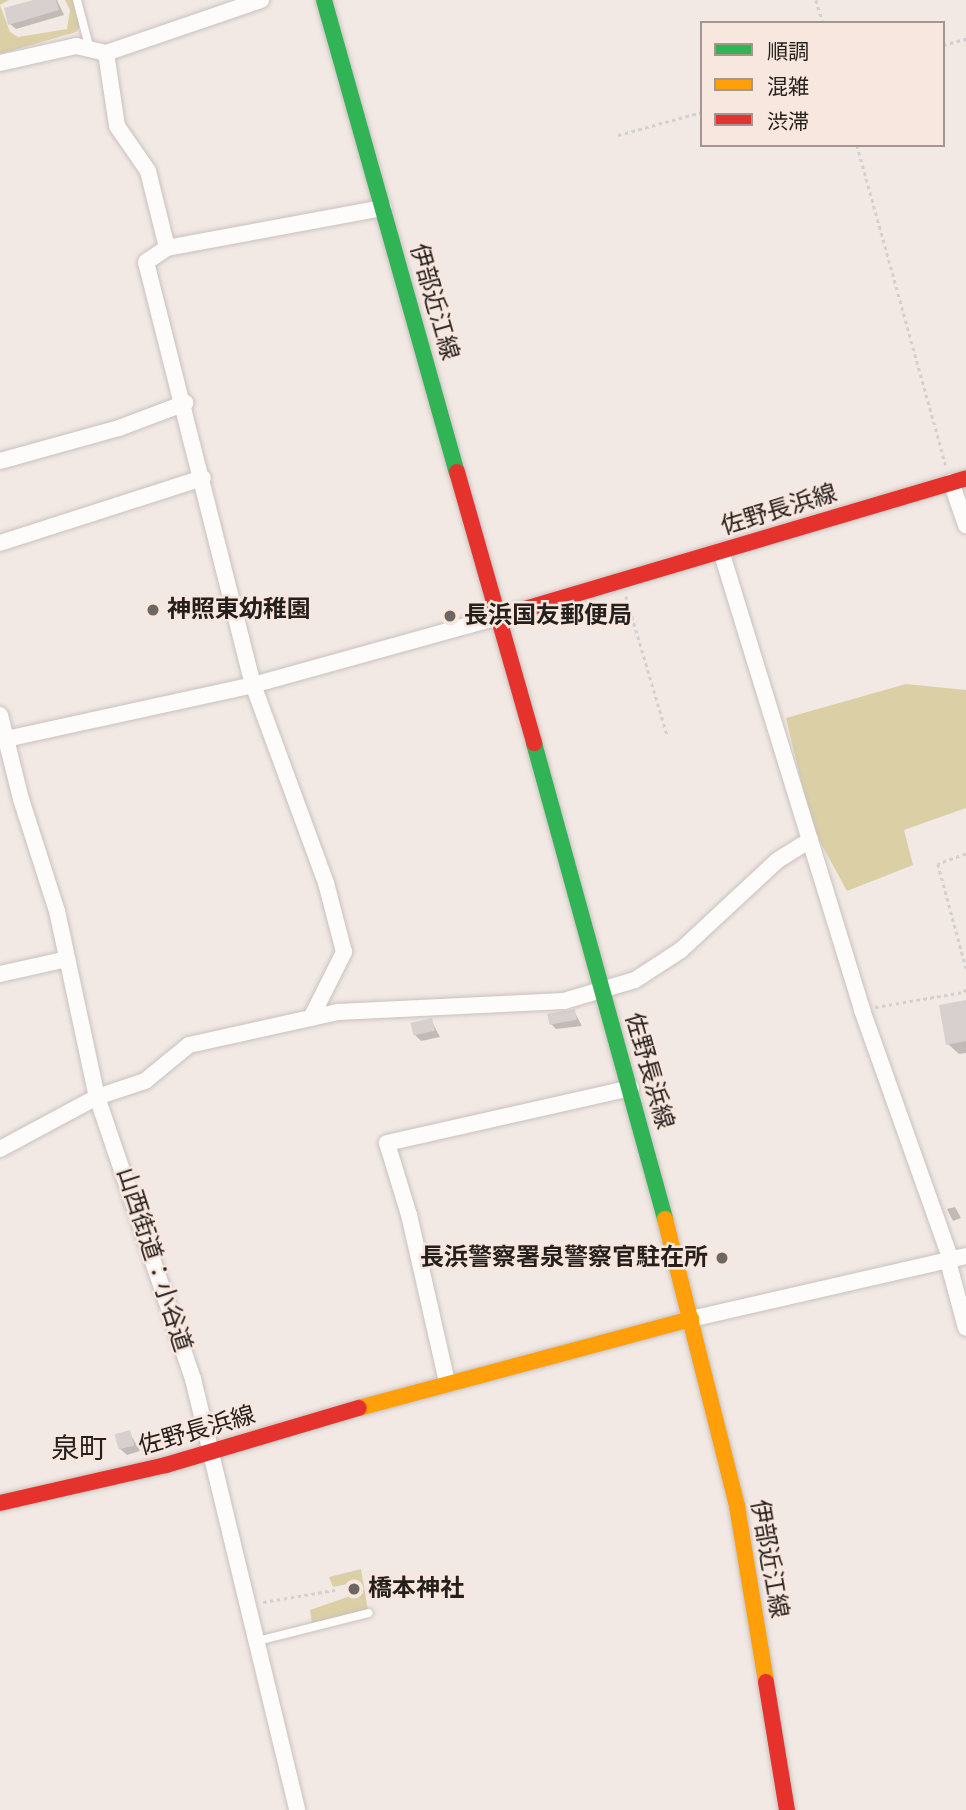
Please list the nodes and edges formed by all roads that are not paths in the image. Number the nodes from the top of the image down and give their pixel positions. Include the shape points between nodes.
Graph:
1 (77, 0) edge
2 (261, 0) edge
3 (324, 0) edge
4 (98, 51) junction
5 (0, 63) edge
6 (383, 208) junction
7 (167, 248) junction
8 (185, 403) junction
9 (0, 461) edge
10 (203, 478) junction
11 (958, 480) edge
12 (966, 525) edge
13 (0, 543) edge
14 (720, 551) junction
15 (498, 617) junction
16 (253, 685) junction
17 (0, 715) edge
18 (6, 739) junction
19 (810, 840) junction
20 (67, 959) junction
21 (0, 974) edge
22 (603, 991) junction
23 (312, 1016) junction
24 (631, 1088) junction
25 (97, 1097) junction
26 (0, 1149) edge
27 (955, 1259) edge
28 (691, 1319) junction
29 (966, 1328) edge
30 (447, 1381) junction
31 (212, 1450) junction
32 (0, 1503) edge
33 (369, 1613) dead end
34 (258, 1641) junction
35 (297, 1810) edge
36 (787, 1810) edge

1 - 4 lane
2 - 4 street
3 - 6 main road, 伊部近江線
4 - 5 street via 76,46
4 - 7 street via 117,126 148,172
6 - 7 street
6 - 15 main road, 伊部近江線
7 - 8 street via 146,262
8 - 9 street via 119,428
8 - 10 street
10 - 13 street
10 - 16 street
11 - 12 street
11 - 14 main road, 佐野長浜線
14 - 15 main road, 佐野長浜線
14 - 19 street
15 - 16 street
15 - 22 main road, 佐野長浜線
16 - 18 street
16 - 23 street via 326,883 344,951
17 - 18 street, 山西街道：小谷道
18 - 20 street, 山西街道：小谷道
19 - 22 street via 778,860 681,950 635,980
19 - 27 street via 862,1010
20 - 21 street
20 - 25 street, 山西街道：小谷道
22 - 23 street via 564,1001
22 - 24 main road, 佐野長浜線
23 - 25 street via 189,1045 145,1081
24 - 28 main road, 佐野長浜線
24 - 30 street via 387,1143 409,1215
25 - 26 street
25 - 31 street, 山西街道：小谷道 via 135,1200
27 - 28 street
27 - 29 street
28 - 30 main road, 佐野長浜線
28 - 36 main road, 伊部近江線 via 737,1506
30 - 31 main road, 佐野長浜線
31 - 32 main road, 佐野長浜線
31 - 34 street, 山西街道：小谷道
33 - 34 lane
34 - 35 street, 山西街道：小谷道

